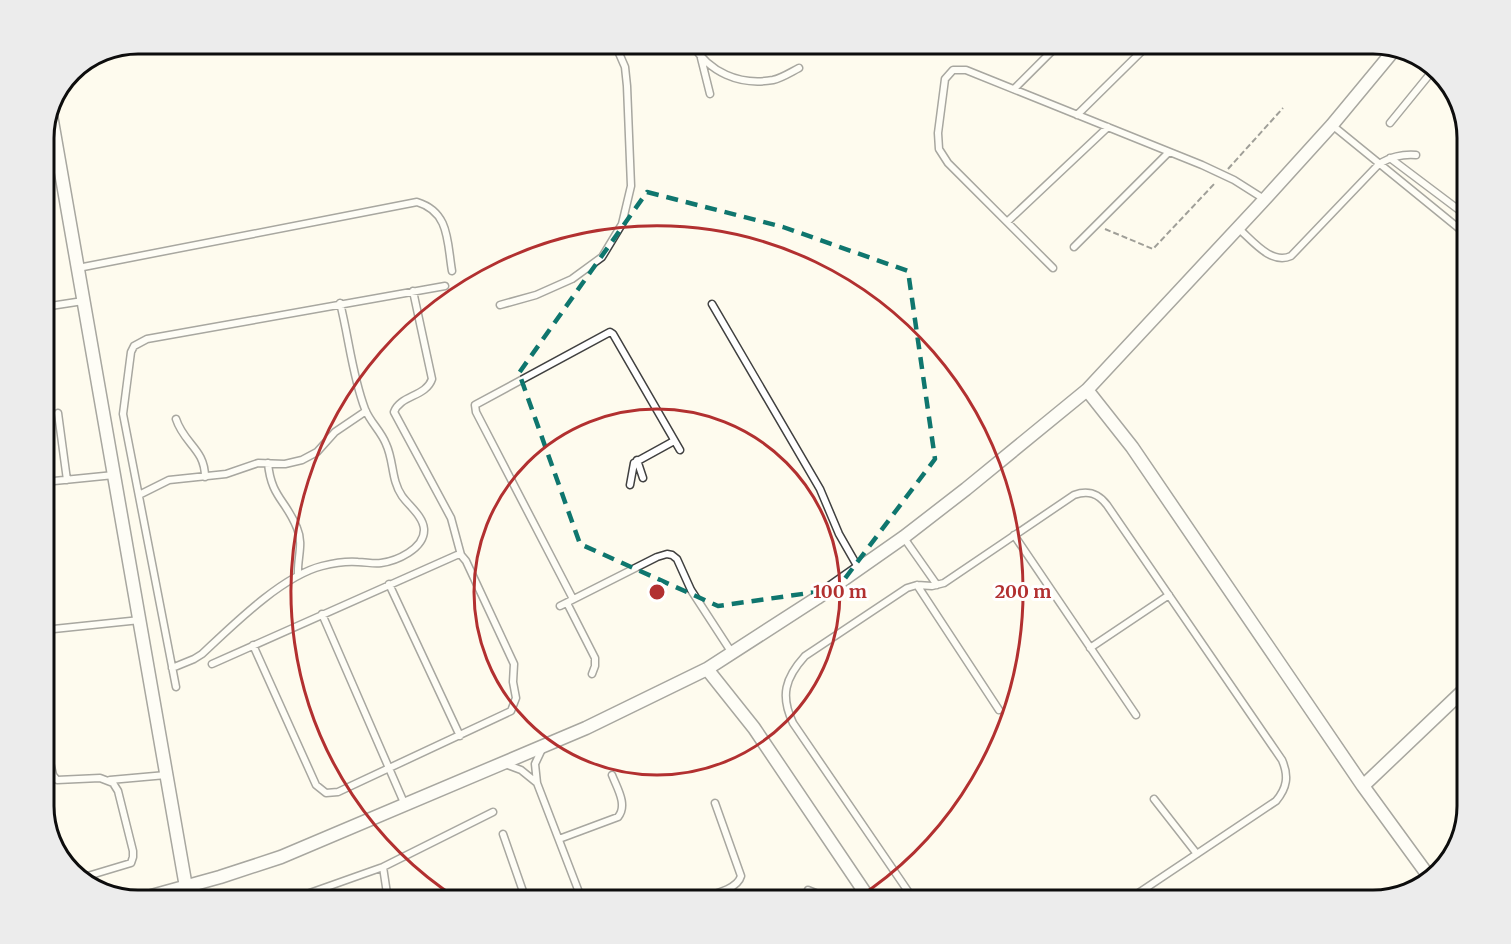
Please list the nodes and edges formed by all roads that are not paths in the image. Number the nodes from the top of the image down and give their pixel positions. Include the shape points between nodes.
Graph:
1 (620, 54) edge
2 (698, 54) edge
3 (1049, 54) edge
4 (1139, 54) edge
5 (1389, 56) edge
6 (701, 58) junction
7 (799, 68) dead end
8 (1429, 75) edge
9 (1014, 89) junction
10 (710, 94) dead end
11 (1077, 115) junction
12 (1390, 123) dead end
13 (1332, 125) junction
14 (1108, 127) junction
15 (54, 132) edge
16 (1169, 152) junction
17 (1416, 155) dead end
18 (1390, 158) junction
19 (1378, 164) junction
20 (1264, 200) junction
21 (1457, 208) edge
22 (1007, 222) junction
23 (1457, 227) edge
24 (1238, 228) junction
25 (1074, 248) dead end
26 (78, 267) junction
27 (1053, 268) dead end
28 (452, 271) dead end
29 (445, 286) dead end
30 (413, 291) junction
31 (84, 301) junction
32 (340, 303) junction
33 (712, 304) dead end
34 (500, 305) dead end
35 (54, 306) edge
36 (1087, 390) junction
37 (366, 411) junction
38 (58, 413) dead end
39 (176, 419) dead end
40 (674, 441) junction
41 (680, 450) dead end
42 (637, 460) junction
43 (268, 463) junction
44 (115, 475) junction
45 (205, 477) junction
46 (644, 478) dead end
47 (67, 480) junction
48 (54, 481) edge
49 (630, 485) dead end
50 (139, 495) junction
51 (1014, 535) junction
52 (904, 537) junction
53 (461, 555) junction
54 (859, 569) junction
55 (298, 575) junction
56 (389, 584) junction
57 (917, 585) junction
58 (937, 585) junction
59 (1169, 595) junction
60 (573, 599) junction
61 (567, 603) junction
62 (560, 606) dead end
63 (322, 615) junction
64 (141, 620) junction
65 (54, 629) edge
66 (253, 645) junction
67 (1090, 648) junction
68 (732, 654) junction
69 (212, 664) dead end
70 (172, 668) junction
71 (707, 669) junction
72 (592, 674) dead end
73 (176, 687) dead end
74 (1457, 697) edge
75 (999, 710) dead end
76 (1136, 715) dead end
77 (460, 736) junction
78 (544, 746) junction
79 (502, 764) junction
80 (390, 768) junction
81 (168, 775) junction
82 (612, 775) dead end
83 (54, 776) edge
84 (110, 780) junction
85 (537, 783) junction
86 (1363, 786) junction
87 (1154, 799) dead end
88 (715, 803) dead end
89 (405, 806) junction
90 (493, 812) dead end
91 (502, 834) dead end
92 (559, 839) junction
93 (1197, 854) junction
94 (383, 867) junction
95 (1426, 872) edge
96 (91, 875) edge
97 (186, 887) junction
98 (179, 890) edge
99 (318, 890) edge
100 (386, 890) edge
101 (522, 890) edge
102 (578, 890) edge
103 (723, 890) edge
104 (863, 890) edge
105 (907, 890) edge
106 (1143, 890) edge

1 - 34 lane via 627,86 631,186 622,224 602,257 572,279
2 - 6 lane
3 - 9 lane
4 - 11 lane
5 - 13 street
6 - 7 lane via 722,74 748,82 775,80
6 - 10 lane
8 - 12 lane
9 - 11 lane
9 - 22 lane via 966,70 953,70 945,79 938,133 939,149 948,163
11 - 14 lane
13 - 19 lane
13 - 20 street
14 - 16 lane
14 - 22 lane
15 - 26 street
16 - 20 lane via 1223,175
16 - 25 lane
17 - 18 lane
18 - 19 lane
18 - 21 lane
19 - 23 lane
19 - 24 lane via 1291,256 1276,259
20 - 24 street
22 - 27 lane
24 - 36 street
26 - 28 lane via 417,202 428,205 442,219
26 - 31 street
29 - 30 lane
30 - 32 lane
30 - 53 lane via 432,379 394,412 451,518
31 - 35 lane
31 - 44 street
32 - 37 lane
32 - 50 lane via 147,339 134,346 123,414
33 - 54 lane via 820,489
36 - 52 street
36 - 86 street via 1122,434
37 - 43 lane via 335,432 311,456 285,464
37 - 55 lane via 386,444 401,495 423,523 423,539 390,561 331,564
38 - 47 lane
39 - 45 lane via 202,458
40 - 41 lane
40 - 42 lane
40 - 60 lane via 610,332 475,405
42 - 46 lane
42 - 49 lane
43 - 45 lane
43 - 55 lane via 272,485 300,535
44 - 47 lane
44 - 64 street
45 - 50 lane via 169,480
47 - 48 lane
50 - 70 lane
51 - 58 lane
51 - 59 lane via 1074,495 1096,494
51 - 67 lane
52 - 54 street
52 - 58 lane
53 - 56 lane
53 - 77 lane via 514,664 516,698 506,714
54 - 68 street
55 - 70 lane via 202,654
56 - 63 lane
56 - 77 lane
57 - 58 lane
57 - 75 lane
57 - 105 lane via 805,656 788,680 785,695 786,710 793,723
59 - 67 lane
59 - 93 lane via 1282,760 1287,777 1276,801
60 - 61 lane
60 - 68 lane via 657,557 672,555
61 - 62 lane
61 - 72 lane via 595,658
63 - 66 lane
63 - 80 lane
64 - 65 lane
64 - 81 street
66 - 69 lane
66 - 80 lane via 320,790 332,794
67 - 76 lane
68 - 71 street
70 - 73 lane
71 - 78 street
71 - 104 street via 754,728
74 - 86 street
77 - 80 lane
78 - 79 street
78 - 85 lane via 535,764
79 - 85 lane via 521,770
79 - 89 street
80 - 89 lane
81 - 84 lane
81 - 97 street
82 - 92 lane via 622,813
83 - 84 lane via 57,780
84 - 96 lane via 118,791 134,857 125,866
85 - 92 lane
86 - 95 street
87 - 93 lane
88 - 103 lane via 741,876 740,881
89 - 97 street via 281,857
90 - 94 lane
91 - 101 lane
92 - 102 lane
93 - 106 lane
94 - 99 lane
94 - 100 lane
97 - 98 street

